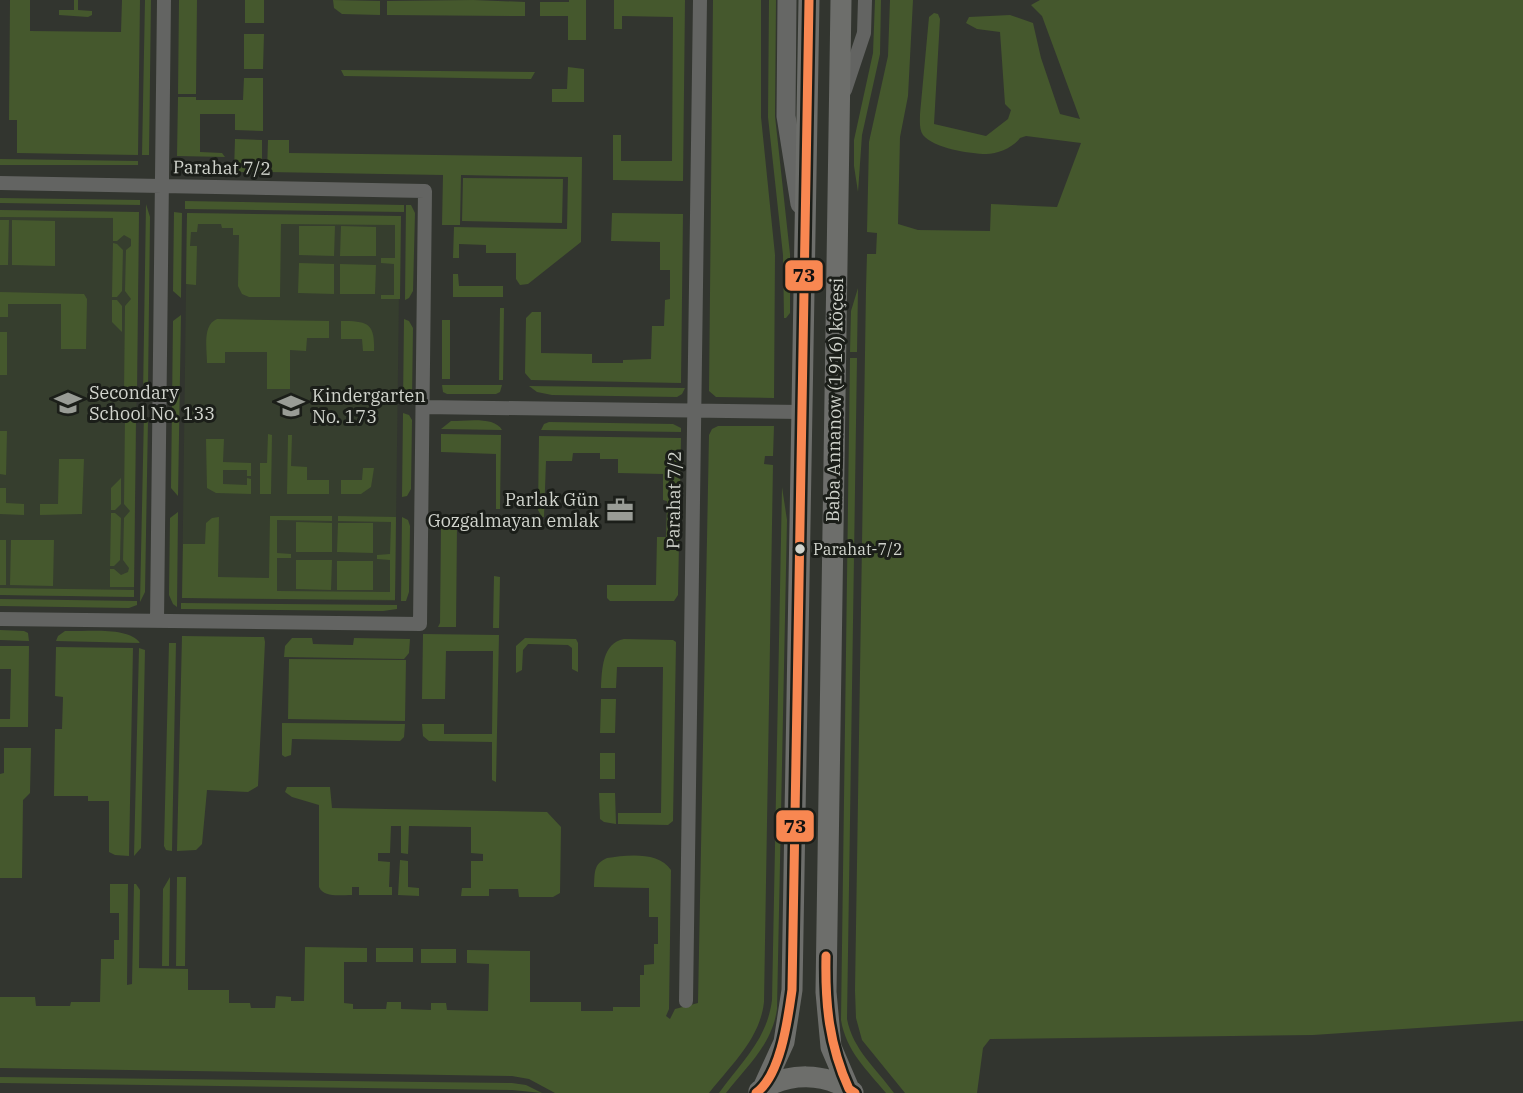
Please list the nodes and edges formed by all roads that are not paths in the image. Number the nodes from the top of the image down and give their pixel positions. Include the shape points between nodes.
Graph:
1 (164, 0) edge
2 (700, 0) edge
3 (787, 0) edge
4 (809, 0) edge
5 (841, 0) edge
6 (864, 0) edge
7 (839, 108) junction
8 (0, 183) edge
9 (162, 186) junction
10 (805, 239) junction
11 (422, 407) junction
12 (694, 410) junction
13 (802, 412) junction
14 (0, 619) edge
15 (157, 621) junction
16 (686, 1001) dead end
17 (760, 1091) edge
18 (852, 1091) edge

1 - 9 street, Parahat 7/2
2 - 12 street, Parahat 7/2
3 - 10 street via 786,116
4 - 10 main road, Baba Annanow (1916) köçesi
5 - 7 main road, Baba Annanow (1916) köçesi
6 - 7 street via 864,33
7 - 18 main road, Baba Annanow (1916) köçesi via 826,992 831,1047
8 - 9 street, Parahat 7/2
9 - 11 street, Parahat 7/2 via 425,191
9 - 15 street, Parahat 7/2
10 - 13 main road, Baba Annanow (1916) köçesi
11 - 12 street
11 - 15 street, Parahat 7/2 via 420,624
12 - 13 street
12 - 16 street, Parahat 7/2
13 - 17 main road, Baba Annanow (1916) köçesi via 792,990 784,1042
14 - 15 street, Parahat 7/2
17 - 18 main road via 787,1079 813,1076

